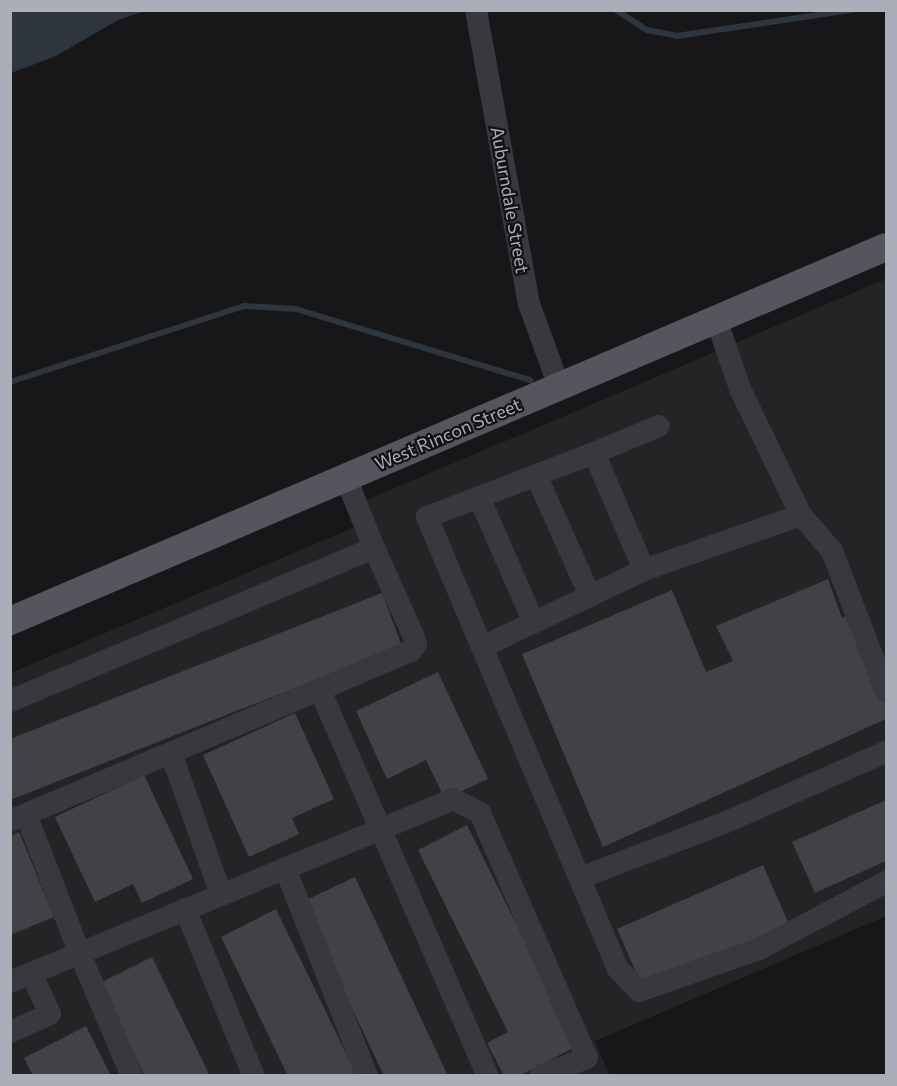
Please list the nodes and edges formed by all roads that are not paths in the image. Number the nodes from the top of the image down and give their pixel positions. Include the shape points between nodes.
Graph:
1 (476, 10) edge
2 (886, 247) edge
3 (716, 319) junction
4 (559, 386) junction
5 (659, 426) dead end
6 (594, 453) junction
7 (536, 475) junction
8 (346, 478) junction
9 (479, 497) junction
10 (801, 515) junction
11 (374, 548) junction
12 (644, 570) junction
13 (590, 596) junction
14 (10, 621) edge
15 (534, 623) junction
16 (482, 647) junction
17 (320, 690) junction
18 (886, 692) edge
19 (10, 700) edge
20 (886, 752) edge
21 (171, 753) junction
22 (18, 818) edge
23 (381, 828) junction
24 (285, 868) junction
25 (580, 878) junction
26 (886, 882) edge
27 (221, 894) junction
28 (185, 909) junction
29 (79, 952) junction
30 (21, 977) edge
31 (10, 1032) edge
32 (132, 1076) edge
33 (254, 1076) edge
34 (367, 1076) edge
35 (488, 1076) edge
36 (540, 1076) edge

1 - 4 street, Auburndale Street via 529,304
2 - 3 main road, West Rincon Street
3 - 4 main road, West Rincon Street
3 - 10 street via 741,391
4 - 8 main road, West Rincon Street
5 - 6 street
6 - 7 street
6 - 12 street
7 - 9 street
7 - 13 street
8 - 11 street
8 - 14 main road, West Rincon Street
9 - 15 street
9 - 16 street via 427,517
10 - 12 street
10 - 18 street via 832,551
11 - 17 street via 416,644 411,651
11 - 19 street
12 - 13 street
13 - 15 street
15 - 16 street
16 - 25 street
17 - 21 street
17 - 23 street
20 - 25 street via 724,823
21 - 22 street
21 - 27 street
22 - 29 street
23 - 24 street
23 - 35 street
23 - 36 street via 453,799 480,813 587,1058
24 - 27 street
24 - 34 street
25 - 26 street via 618,969 639,991 759,949
27 - 28 street
28 - 29 street
28 - 33 street
29 - 30 street
29 - 32 street
30 - 31 street via 50,1014

